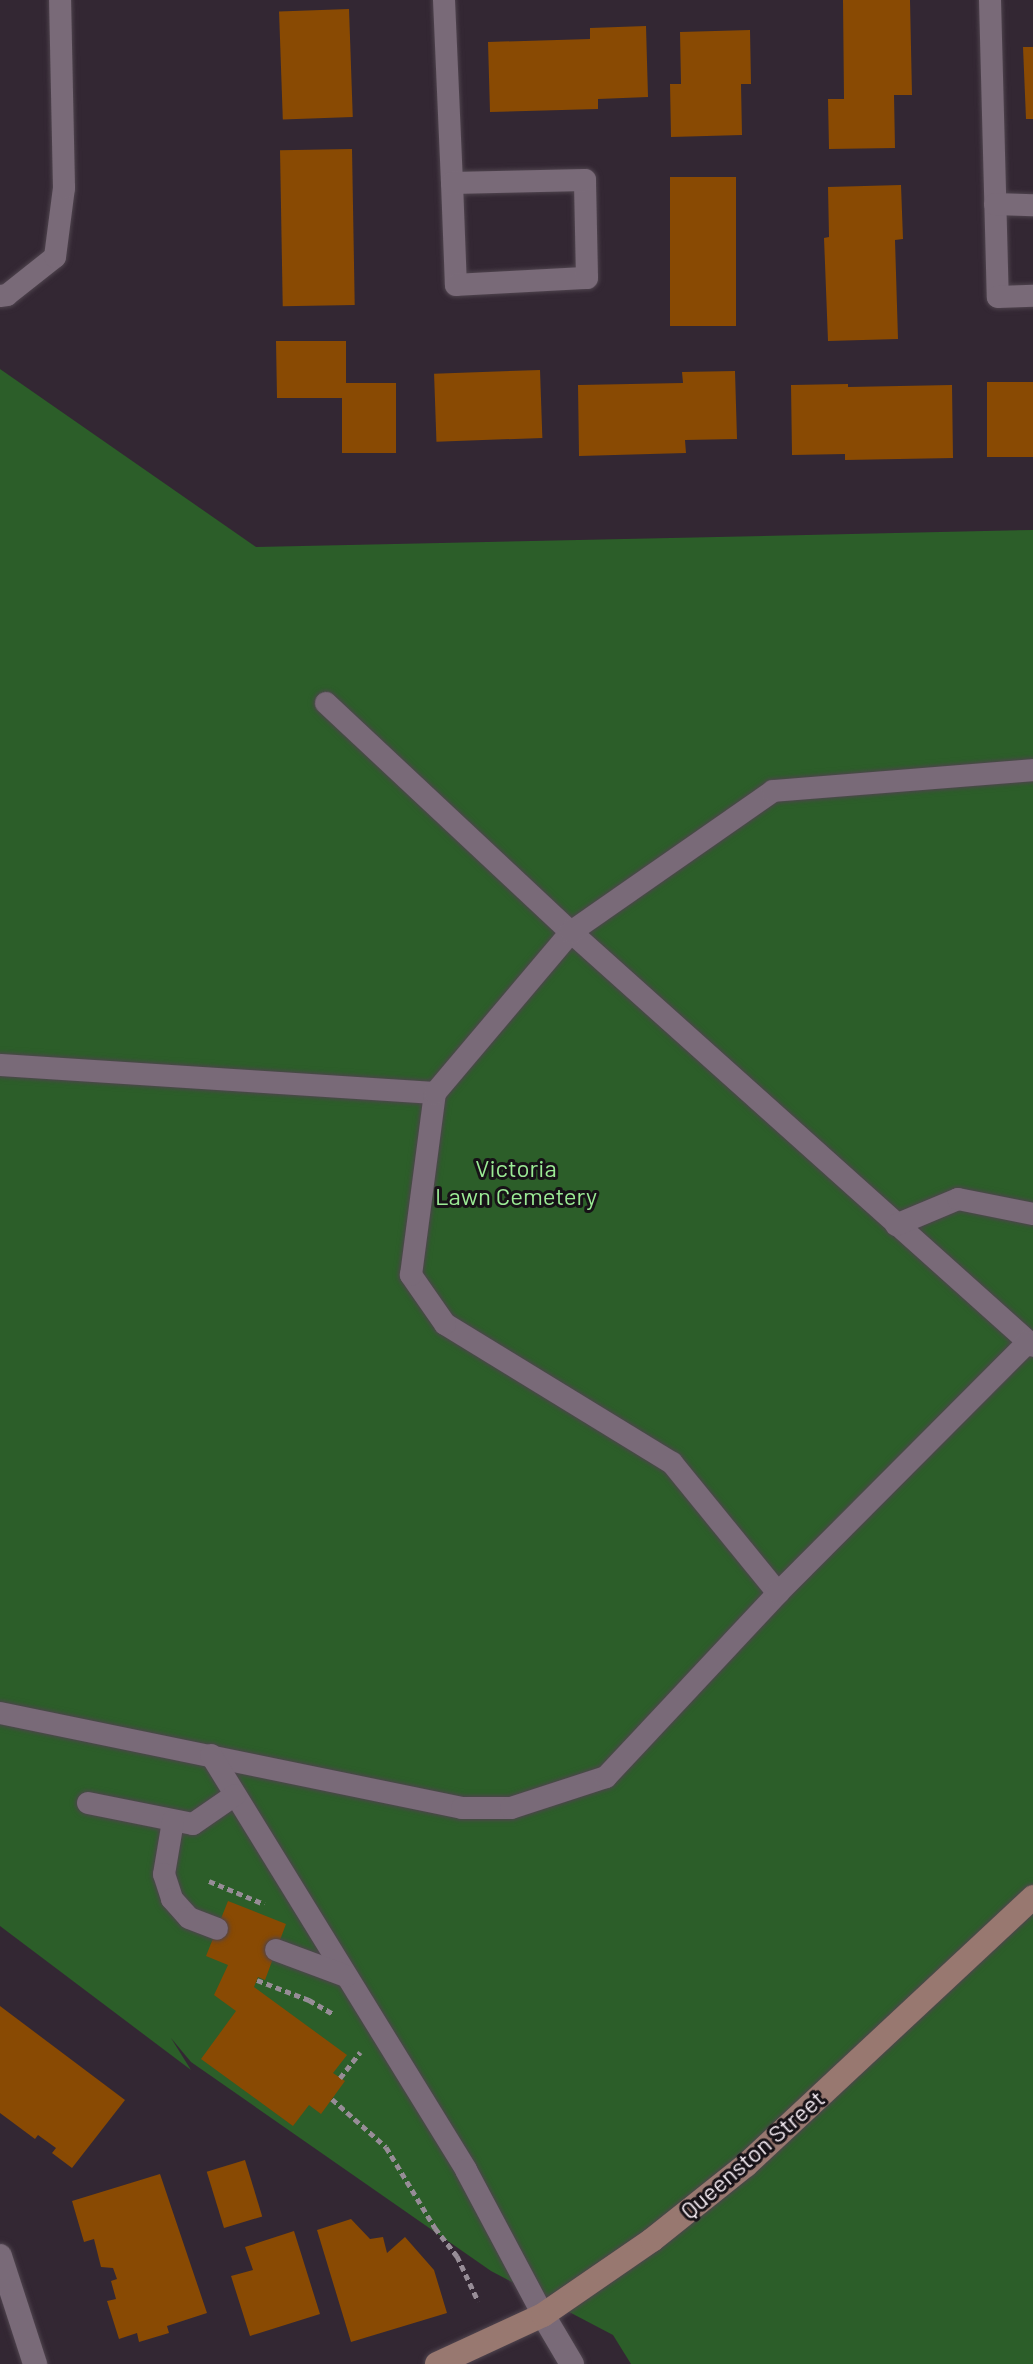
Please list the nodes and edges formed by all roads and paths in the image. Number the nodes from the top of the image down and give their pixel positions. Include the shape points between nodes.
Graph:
1 (60, 0) edge
2 (444, 0) edge
3 (990, 0) edge
4 (452, 183) junction
5 (995, 204) junction
6 (1033, 205) edge
7 (0, 296) edge
8 (1033, 296) edge
9 (326, 703) dead end
10 (1033, 770) edge
11 (571, 932) junction
12 (0, 1065) edge
13 (435, 1093) junction
14 (1033, 1214) edge
15 (896, 1225) junction
16 (1031, 1344) edge
17 (778, 1593) junction
18 (0, 1713) edge
19 (211, 1755) junction
20 (235, 1795) junction
21 (88, 1803) dead end
22 (173, 1821) junction
23 (209, 1881) dead end
24 (1033, 1897) edge
25 (266, 1905) dead end
26 (217, 1929) dead end
27 (276, 1950) dead end
28 (346, 1976) junction
29 (257, 1980) dead end
30 (344, 2024) dead end
31 (358, 2041) dead end
32 (340, 2078) dead end
33 (332, 2099) dead end
34 (0, 2256) edge
35 (478, 2301) dead end
36 (543, 2315) junction
37 (35, 2364) edge
38 (437, 2364) edge
39 (572, 2364) edge

1 - 7 lane via 64,188 55,257
2 - 4 lane
3 - 5 lane
4 - 4 lane via 456,285 587,278 585,180
5 - 6 lane
5 - 8 lane via 998,297
9 - 11 lane
10 - 11 lane via 773,791
11 - 13 lane
11 - 15 lane
12 - 13 lane
13 - 17 lane via 411,1275 445,1324 672,1463
14 - 15 lane via 958,1199
15 - 16 lane
16 - 17 lane
17 - 19 lane via 606,1777 511,1808 462,1808
18 - 19 lane
19 - 20 lane
20 - 22 lane via 193,1824
20 - 28 lane
21 - 22 lane
22 - 26 lane via 164,1874 172,1899 189,1918
23 - 25 path
24 - 36 main road, Queenston Street via 746,2165 652,2240
27 - 28 lane
28 - 36 lane via 466,2170
29 - 30 path via 309,2000
31 - 32 path via 362,2049
33 - 35 path via 386,2147 457,2256
34 - 37 street
36 - 38 main road, Queenston Street
36 - 39 street

